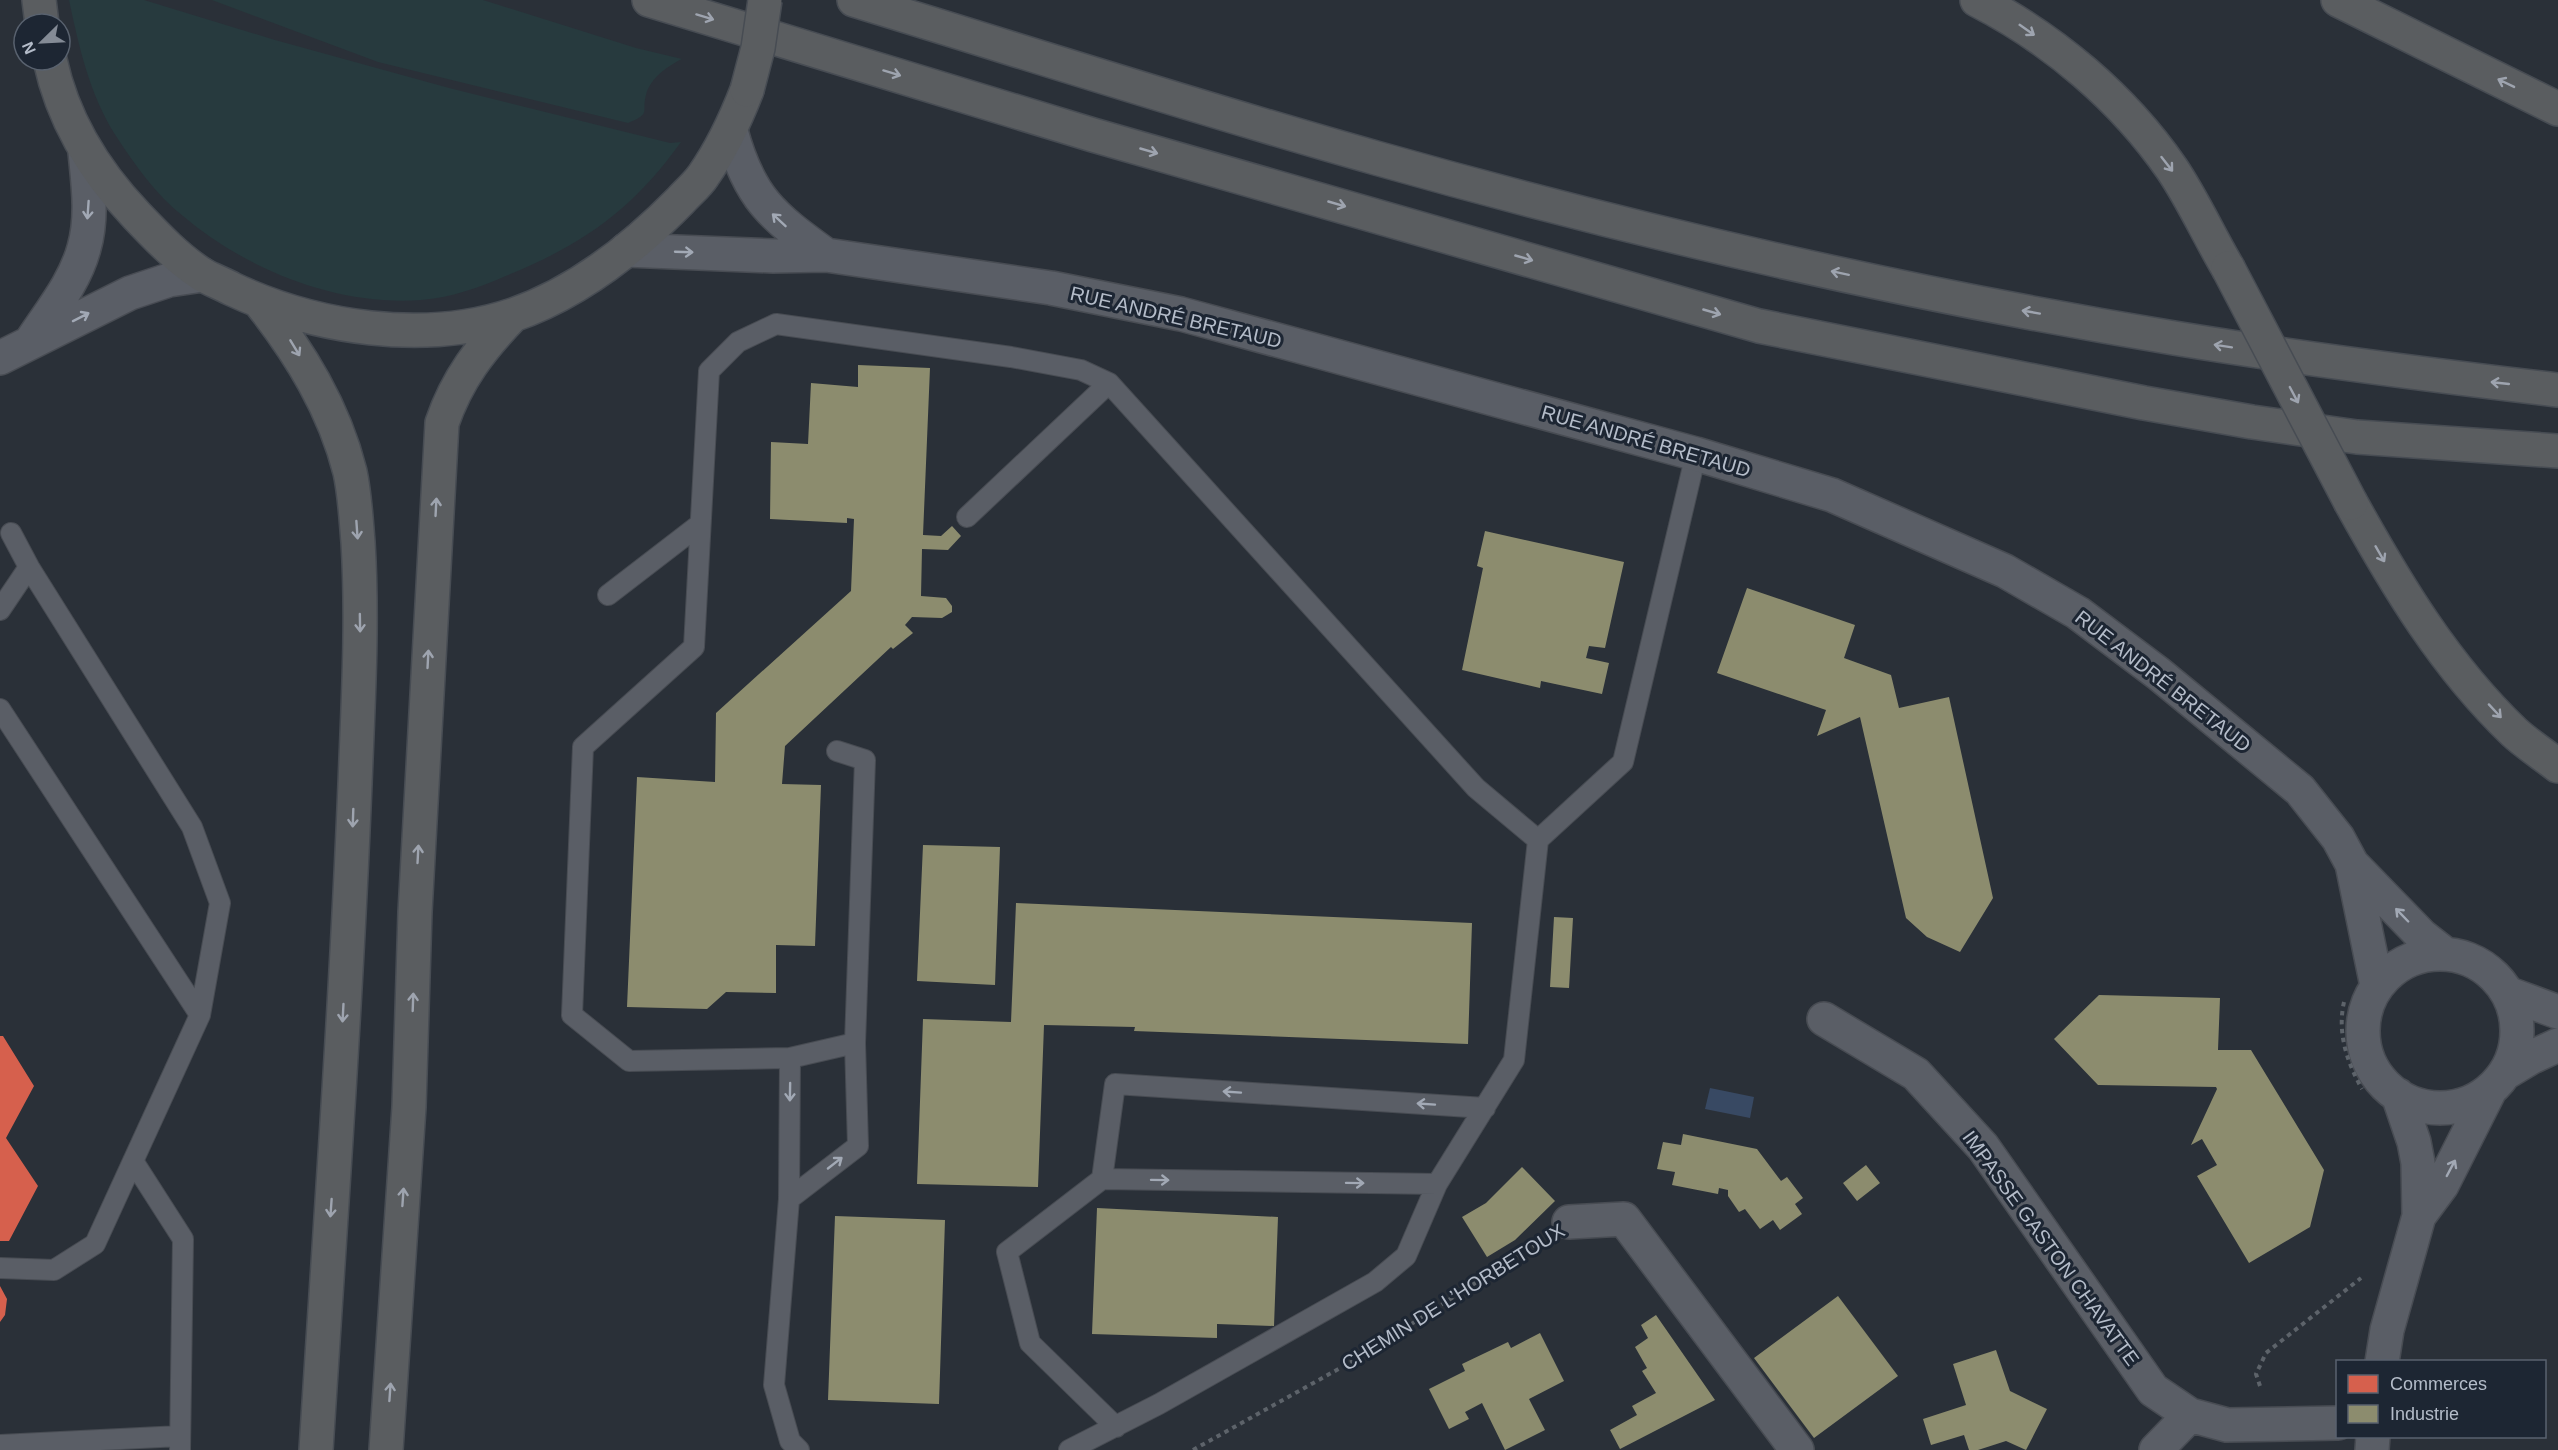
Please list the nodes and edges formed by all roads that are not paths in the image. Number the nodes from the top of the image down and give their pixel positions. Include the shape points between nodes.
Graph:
1 (649, 0) edge
2 (765, 0) edge
3 (854, 0) edge
4 (1977, 0) edge
5 (2338, 0) edge
6 (53, 72) edge
7 (2558, 109) edge
8 (731, 131) junction
9 (85, 152) junction
10 (626, 250) junction
11 (826, 255) junction
12 (203, 275) junction
13 (259, 301) junction
14 (513, 315) junction
15 (29, 344) junction
16 (0, 358) edge
17 (1109, 383) junction
18 (2558, 390) edge
19 (2558, 451) edge
20 (1696, 454) junction
21 (968, 517) dead end
22 (699, 525) junction
23 (11, 532) dead end
24 (29, 567) junction
25 (608, 595) dead end
26 (0, 610) edge
27 (0, 709) edge
28 (837, 752) dead end
29 (2558, 766) edge
30 (1538, 840) junction
31 (2352, 864) junction
32 (2445, 954) junction
33 (2377, 986) junction
34 (2507, 993) junction
35 (2558, 1012) edge
36 (200, 1015) junction
37 (1824, 1018) dead end
38 (855, 1043) junction
39 (2558, 1045) edge
40 (790, 1058) junction
41 (2498, 1081) junction
42 (2398, 1095) junction
43 (1485, 1108) junction
44 (133, 1161) junction
45 (1102, 1179) junction
46 (1437, 1184) junction
47 (789, 1199) junction
48 (2419, 1216) junction
49 (1569, 1222) road end
50 (0, 1268) edge
51 (2382, 1360) edge
52 (2190, 1415) junction
53 (2336, 1423) edge
54 (1116, 1427) junction
55 (180, 1443) edge
56 (0, 1445) edge
57 (316, 1450) edge
58 (386, 1450) edge
59 (799, 1450) edge
60 (1069, 1450) edge
61 (1797, 1450) edge
62 (2156, 1450) edge

1 -> 19 highway via 1093,135 1758,326 2252,422 2357,437
2 - 8 highway, bridge via 758,48
18 -> 3 highway via 2173,338 1773,258 1374,158
4 -> 29 highway, bridge via 2074,62 2126,112 2172,169 2406,599 2469,684 2515,733
7 -> 5 highway
6 - 9 highway
8 - 10 highway via 702,178
11 -> 8 street, RUE ANDRÉ BRETAUD via 782,223 761,202 738,156
9 - 12 highway via 120,199 162,242
9 -> 15 street via 89,205 84,248 68,287
10 -> 11 street, RUE ANDRÉ BRETAUD
10 - 14 highway via 562,292
11 - 20 street, RUE ANDRÉ BRETAUD via 1051,288 1181,314
12 - 13 highway
15 -> 12 street via 130,293 169,280
13 - 14 highway via 337,324 384,329 466,325
13 -> 57 highway via 291,342 339,434 351,475 359,565 351,885
58 -> 14 highway via 410,1107 415,912 442,423 452,393 478,354
15 - 16 street
17 - 21 lane
17 - 22 lane via 1081,369 776,324 738,342 709,371
17 - 30 lane via 1476,788
20 - 30 lane via 1623,762
20 - 31 street, RUE ANDRÉ BRETAUD via 1832,495 2005,572 2078,613 2300,790 2338,838
22 - 25 lane
22 - 40 lane via 694,646 584,747 572,1016 629,1061
23 - 24 lane
24 - 26 lane
24 - 36 lane via 192,827 220,903
27 - 36 lane
28 - 38 lane via 865,760
30 - 43 lane via 1514,1060
32 -> 31 street, RUE ANDRÉ BRETAUD via 2422,936
31 - 33 street, RUE ANDRÉ BRETAUD
32 - 33 street via 2407,961
32 - 34 street via 2481,965
33 - 42 street via 2367,1005 2364,1045 2371,1065
34 - 35 street
34 - 41 street via 2517,1024 2513,1057
36 - 44 lane
37 - 52 street, IMPASSE GASTON CHAVATTE via 1916,1074 1983,1147 2152,1390
38 - 40 lane
47 -> 38 lane via 858,1146
39 - 41 street via 2530,1058
40 -> 47 lane
41 - 42 street via 2473,1100 2454,1107 2416,1104
48 -> 41 street via 2442,1185
42 - 48 street via 2418,1163
43 -> 45 lane via 1115,1084
43 - 46 lane
44 - 50 lane via 95,1244 54,1270
44 - 55 lane via 183,1239
45 -> 46 lane
45 - 54 lane via 1007,1252 1030,1343
46 - 54 lane via 1406,1256 1375,1282
47 - 59 lane via 774,1385 790,1441
48 - 51 street
49 - 61 street, CHEMIN DE L’HORBETOUX via 1624,1219
52 - 53 street via 2228,1425
52 - 62 street
54 - 60 lane
55 - 56 lane

